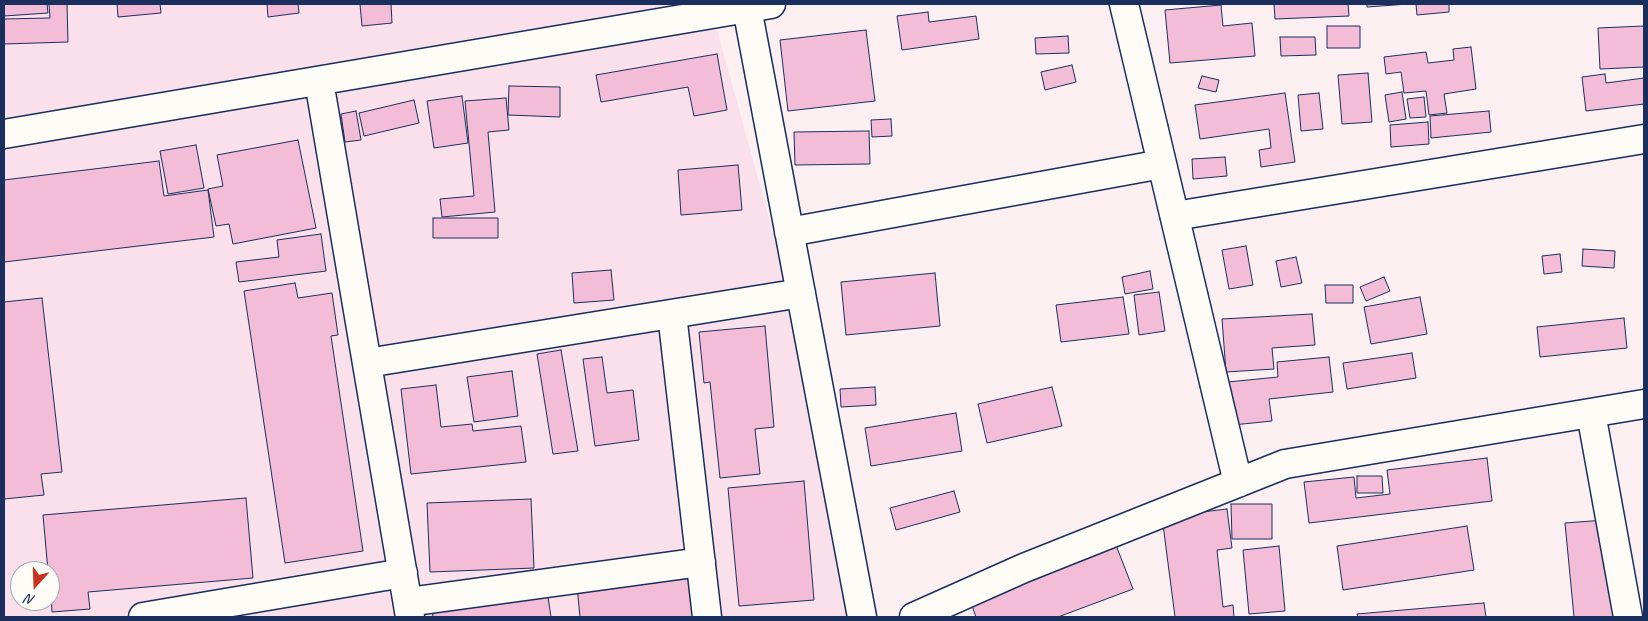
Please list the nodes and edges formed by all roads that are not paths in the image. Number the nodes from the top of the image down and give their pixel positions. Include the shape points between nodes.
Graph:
1 (1124, 4) edge
2 (759, 6) edge
3 (682, 11) edge
4 (319, 81) junction
5 (4, 134) edge
6 (1644, 140) edge
7 (1162, 164) junction
8 (1175, 216) junction
9 (789, 232) junction
10 (800, 293) junction
11 (672, 314) junction
12 (367, 363) junction
13 (1644, 404) edge
14 (1591, 413) junction
15 (1238, 482) junction
16 (701, 562) junction
17 (403, 573) junction
18 (958, 608) edge
19 (409, 609) edge
20 (143, 617) edge
21 (707, 617) edge
22 (862, 617) edge
23 (914, 617) edge
24 (1628, 617) edge

1 - 7 street
2 - 3 street
2 - 9 street
3 - 4 street
4 - 5 street
4 - 12 street
6 - 8 street
7 - 8 street
7 - 9 street
8 - 15 street
9 - 10 street
10 - 11 street
10 - 22 street
11 - 12 street
11 - 16 street
12 - 17 street
13 - 14 street
14 - 15 street via 1285,464
14 - 24 street
15 - 18 street via 1024,568
16 - 19 street
16 - 21 street
17 - 19 street
17 - 20 street
18 - 23 street

